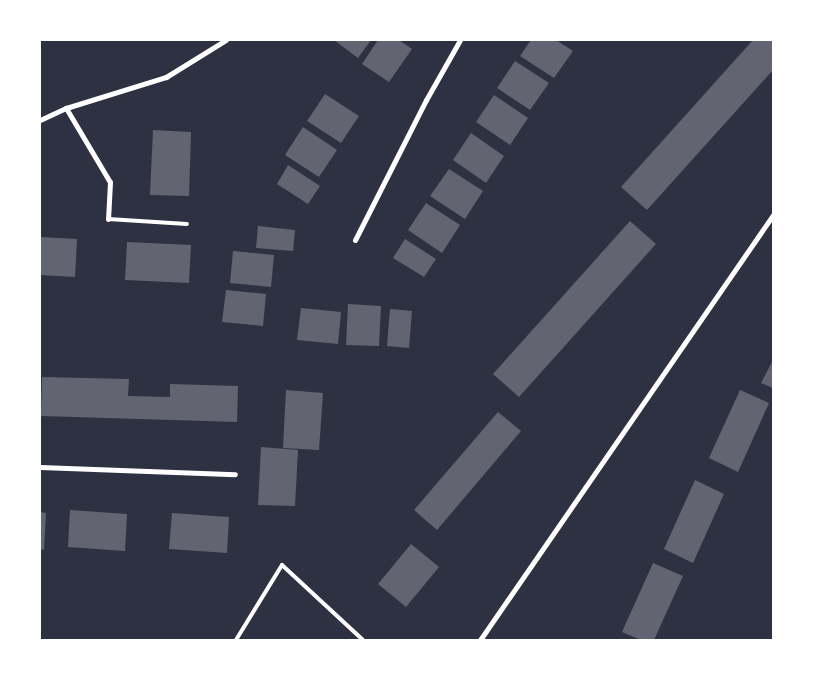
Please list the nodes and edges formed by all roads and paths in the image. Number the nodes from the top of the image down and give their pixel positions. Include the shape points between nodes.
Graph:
1 (226, 40) edge
2 (460, 40) edge
3 (66, 108) junction
4 (40, 120) edge
5 (773, 215) edge
6 (108, 219) joint
7 (187, 224) dead end
8 (355, 240) dead end
9 (40, 468) edge
10 (235, 474) dead end
11 (236, 640) edge
12 (363, 640) edge
13 (480, 640) edge

1 - 3 street via 166,77
2 - 8 street
3 - 4 street
3 - 6 street via 110,182
5 - 13 street
6 - 7 lane
9 - 10 street
11 - 12 lane via 282,565

